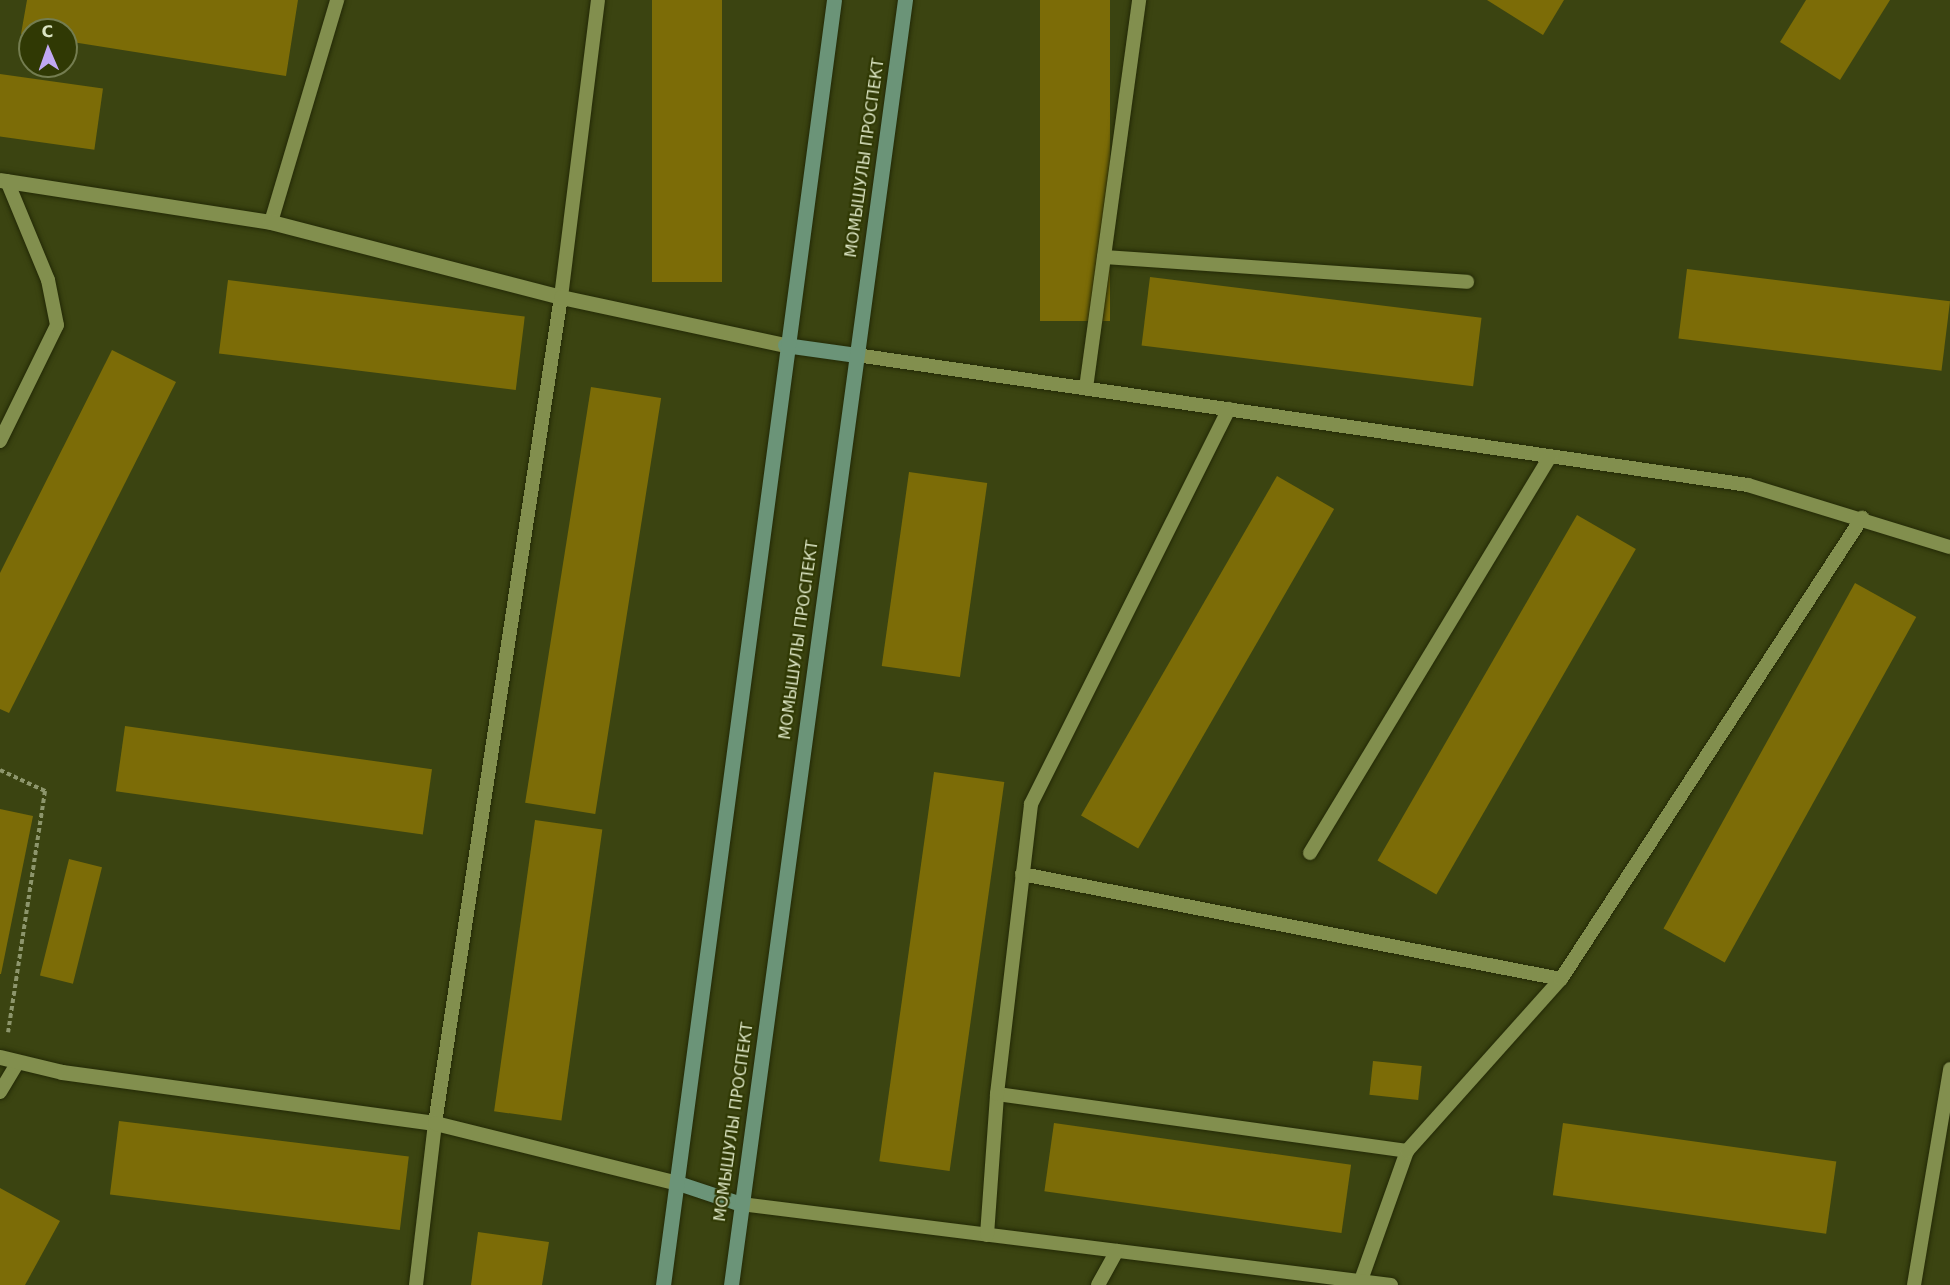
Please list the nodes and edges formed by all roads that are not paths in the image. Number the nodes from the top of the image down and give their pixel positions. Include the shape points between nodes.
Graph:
1 (337, 0) edge
2 (598, 0) edge
3 (834, 0) edge
4 (905, 0) edge
5 (1138, 0) edge
6 (3, 180) edge
7 (271, 222) junction
8 (1104, 257) junction
9 (1467, 282) dead end
10 (561, 297) junction
11 (785, 345) junction
12 (856, 355) junction
13 (1086, 388) junction
14 (1229, 409) junction
15 (0, 441) edge
16 (1550, 456) junction
17 (1862, 518) junction
18 (1950, 547) edge
19 (1310, 853) dead end
20 (1022, 874) junction
21 (1561, 979) junction
22 (7, 1059) edge
23 (1950, 1069) edge
24 (0, 1092) edge
25 (997, 1094) junction
26 (435, 1122) junction
27 (1407, 1151) junction
28 (678, 1184) junction
29 (741, 1204) junction
30 (987, 1235) junction
31 (1117, 1251) junction
32 (1363, 1283) edge
33 (416, 1285) edge
34 (663, 1285) edge
35 (731, 1285) edge
36 (1098, 1285) edge
37 (1391, 1285) edge
38 (1914, 1285) edge

1 - 7 lane
2 - 10 lane
3 - 11 street
4 - 12 street, МОМЫШУЛЫ ПРОСПЕКТ
5 - 8 lane
6 - 7 street
6 - 15 lane via 48,280 57,325
7 - 10 street
8 - 9 lane
8 - 13 lane
10 - 11 street
10 - 26 lane
11 - 12 street
11 - 28 street
12 - 13 lane
12 - 29 street, МОМЫШУЛЫ ПРОСПЕКТ
13 - 14 lane
14 - 16 lane
14 - 20 lane via 1031,804
16 - 17 lane via 1748,484
16 - 19 lane
17 - 18 lane
17 - 21 lane
20 - 21 lane
20 - 25 lane
21 - 27 lane
22 - 24 lane
22 - 26 street via 62,1072
23 - 38 lane
25 - 27 lane
25 - 30 lane
26 - 28 street
26 - 33 lane
27 - 32 lane
28 - 29 street
28 - 34 street
29 - 30 lane
29 - 35 street, МОМЫШУЛЫ ПРОСПЕКТ
30 - 31 lane
31 - 32 lane
31 - 36 lane
32 - 37 lane

